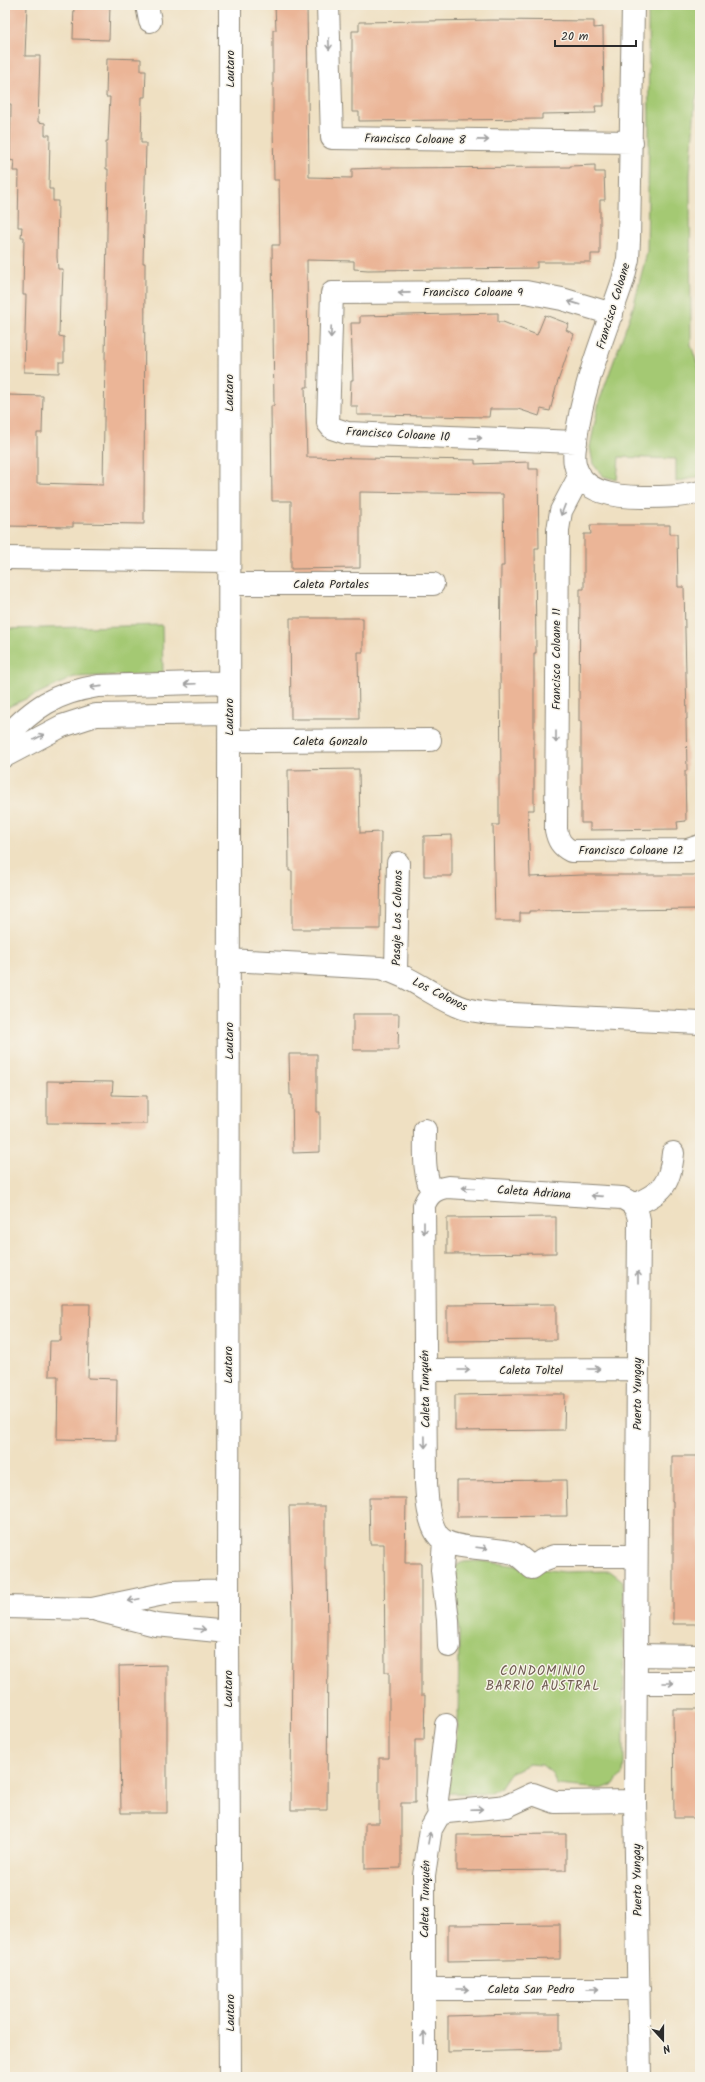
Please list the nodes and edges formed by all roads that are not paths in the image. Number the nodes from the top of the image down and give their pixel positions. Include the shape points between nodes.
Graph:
1 (230, 5) edge
2 (328, 5) edge
3 (633, 5) edge
4 (632, 142) junction
5 (332, 293) joint
6 (612, 314) junction
7 (576, 442) junction
8 (580, 475) junction
9 (700, 492) edge
10 (5, 558) edge
11 (229, 561) junction
12 (229, 584) junction
13 (432, 584) dead end
14 (229, 682) junction
15 (229, 713) junction
16 (5, 738) edge
17 (430, 740) dead end
18 (229, 741) junction
19 (5, 756) edge
20 (700, 846) edge
21 (563, 847) joint
22 (398, 863) dead end
23 (229, 960) junction
24 (396, 972) junction
25 (700, 1024) edge
26 (425, 1130) dead end
27 (672, 1153) dead end
28 (432, 1192) junction
29 (634, 1205) junction
30 (637, 1369) junction
31 (425, 1370) junction
32 (444, 1541) junction
33 (636, 1556) junction
34 (228, 1590) junction
35 (5, 1607) edge
36 (92, 1609) junction
37 (228, 1632) junction
38 (449, 1646) dead end
39 (636, 1655) junction
40 (700, 1656) edge
41 (636, 1682) junction
42 (700, 1683) edge
43 (446, 1725) dead end
44 (635, 1801) junction
45 (439, 1816) junction
46 (639, 1989) junction
47 (424, 1990) junction
48 (640, 2071) edge
49 (230, 2077) edge
50 (424, 2077) edge

1 - 11 street, Lautaro
2 -> 4 street, Francisco Coloane 8 via 332,138
3 - 4 street, Francisco Coloane
4 - 6 street, Francisco Coloane via 628,260
6 -> 5 street, Francisco Coloane 9 via 562,299 526,292
5 -> 7 street, Francisco Coloane 10 via 328,423 332,428 347,433
6 - 7 street, Francisco Coloane via 584,400
7 - 8 street, Francisco Coloane via 574,464
8 - 9 street via 593,487 608,495 677,497
8 -> 21 street, Francisco Coloane 11 via 561,512 558,530 556,830
10 - 11 street
11 - 12 street, Lautaro
12 - 13 street, Caleta Portales
12 - 14 street, Lautaro
14 - 15 street, Lautaro
14 -> 16 street via 83,688 58,697 33,711
15 - 18 street, Lautaro
19 -> 15 street via 62,726 96,715
17 - 18 street, Caleta Gonzalo
18 - 23 street, Lautaro
20 - 21 street, Francisco Coloane 12 via 688,850 571,850
22 - 24 street, Pasaje Los Colonos
23 - 24 street, Los Colonos via 362,966
23 - 34 street, Lautaro
24 - 25 street, Los Colonos via 456,1005 478,1012
26 - 28 street via 426,1180
27 - 29 street via 671,1169 663,1189
29 -> 28 street, Caleta Adriana via 622,1198 448,1187
28 -> 31 street, Caleta Tunquén via 424,1206
30 -> 29 street, Puerto Yungay via 639,1220 638,1210
31 -> 30 street, Caleta Toltel
30 - 33 street, Puerto Yungay
31 -> 32 street, Caleta Tunquén via 427,1502 435,1530
32 -> 33 street via 514,1553 532,1568 554,1556
32 - 38 street via 442,1570
33 - 39 street, Puerto Yungay
34 -> 36 street via 173,1592
34 - 37 street, Lautaro
35 - 36 street
36 -> 37 street via 156,1625
37 - 49 street, Lautaro
39 - 40 street
39 - 41 street, Puerto Yungay
41 -> 42 street
41 - 44 street, Puerto Yungay
43 - 45 street via 437,1800
45 -> 44 street via 456,1810 507,1806 533,1794 555,1802
44 - 46 street, Puerto Yungay
47 -> 45 street, Caleta Tunquén via 424,1875 431,1829
47 -> 46 street, Caleta San Pedro
46 - 48 street, Puerto Yungay
50 -> 47 street, Caleta Tunquén

